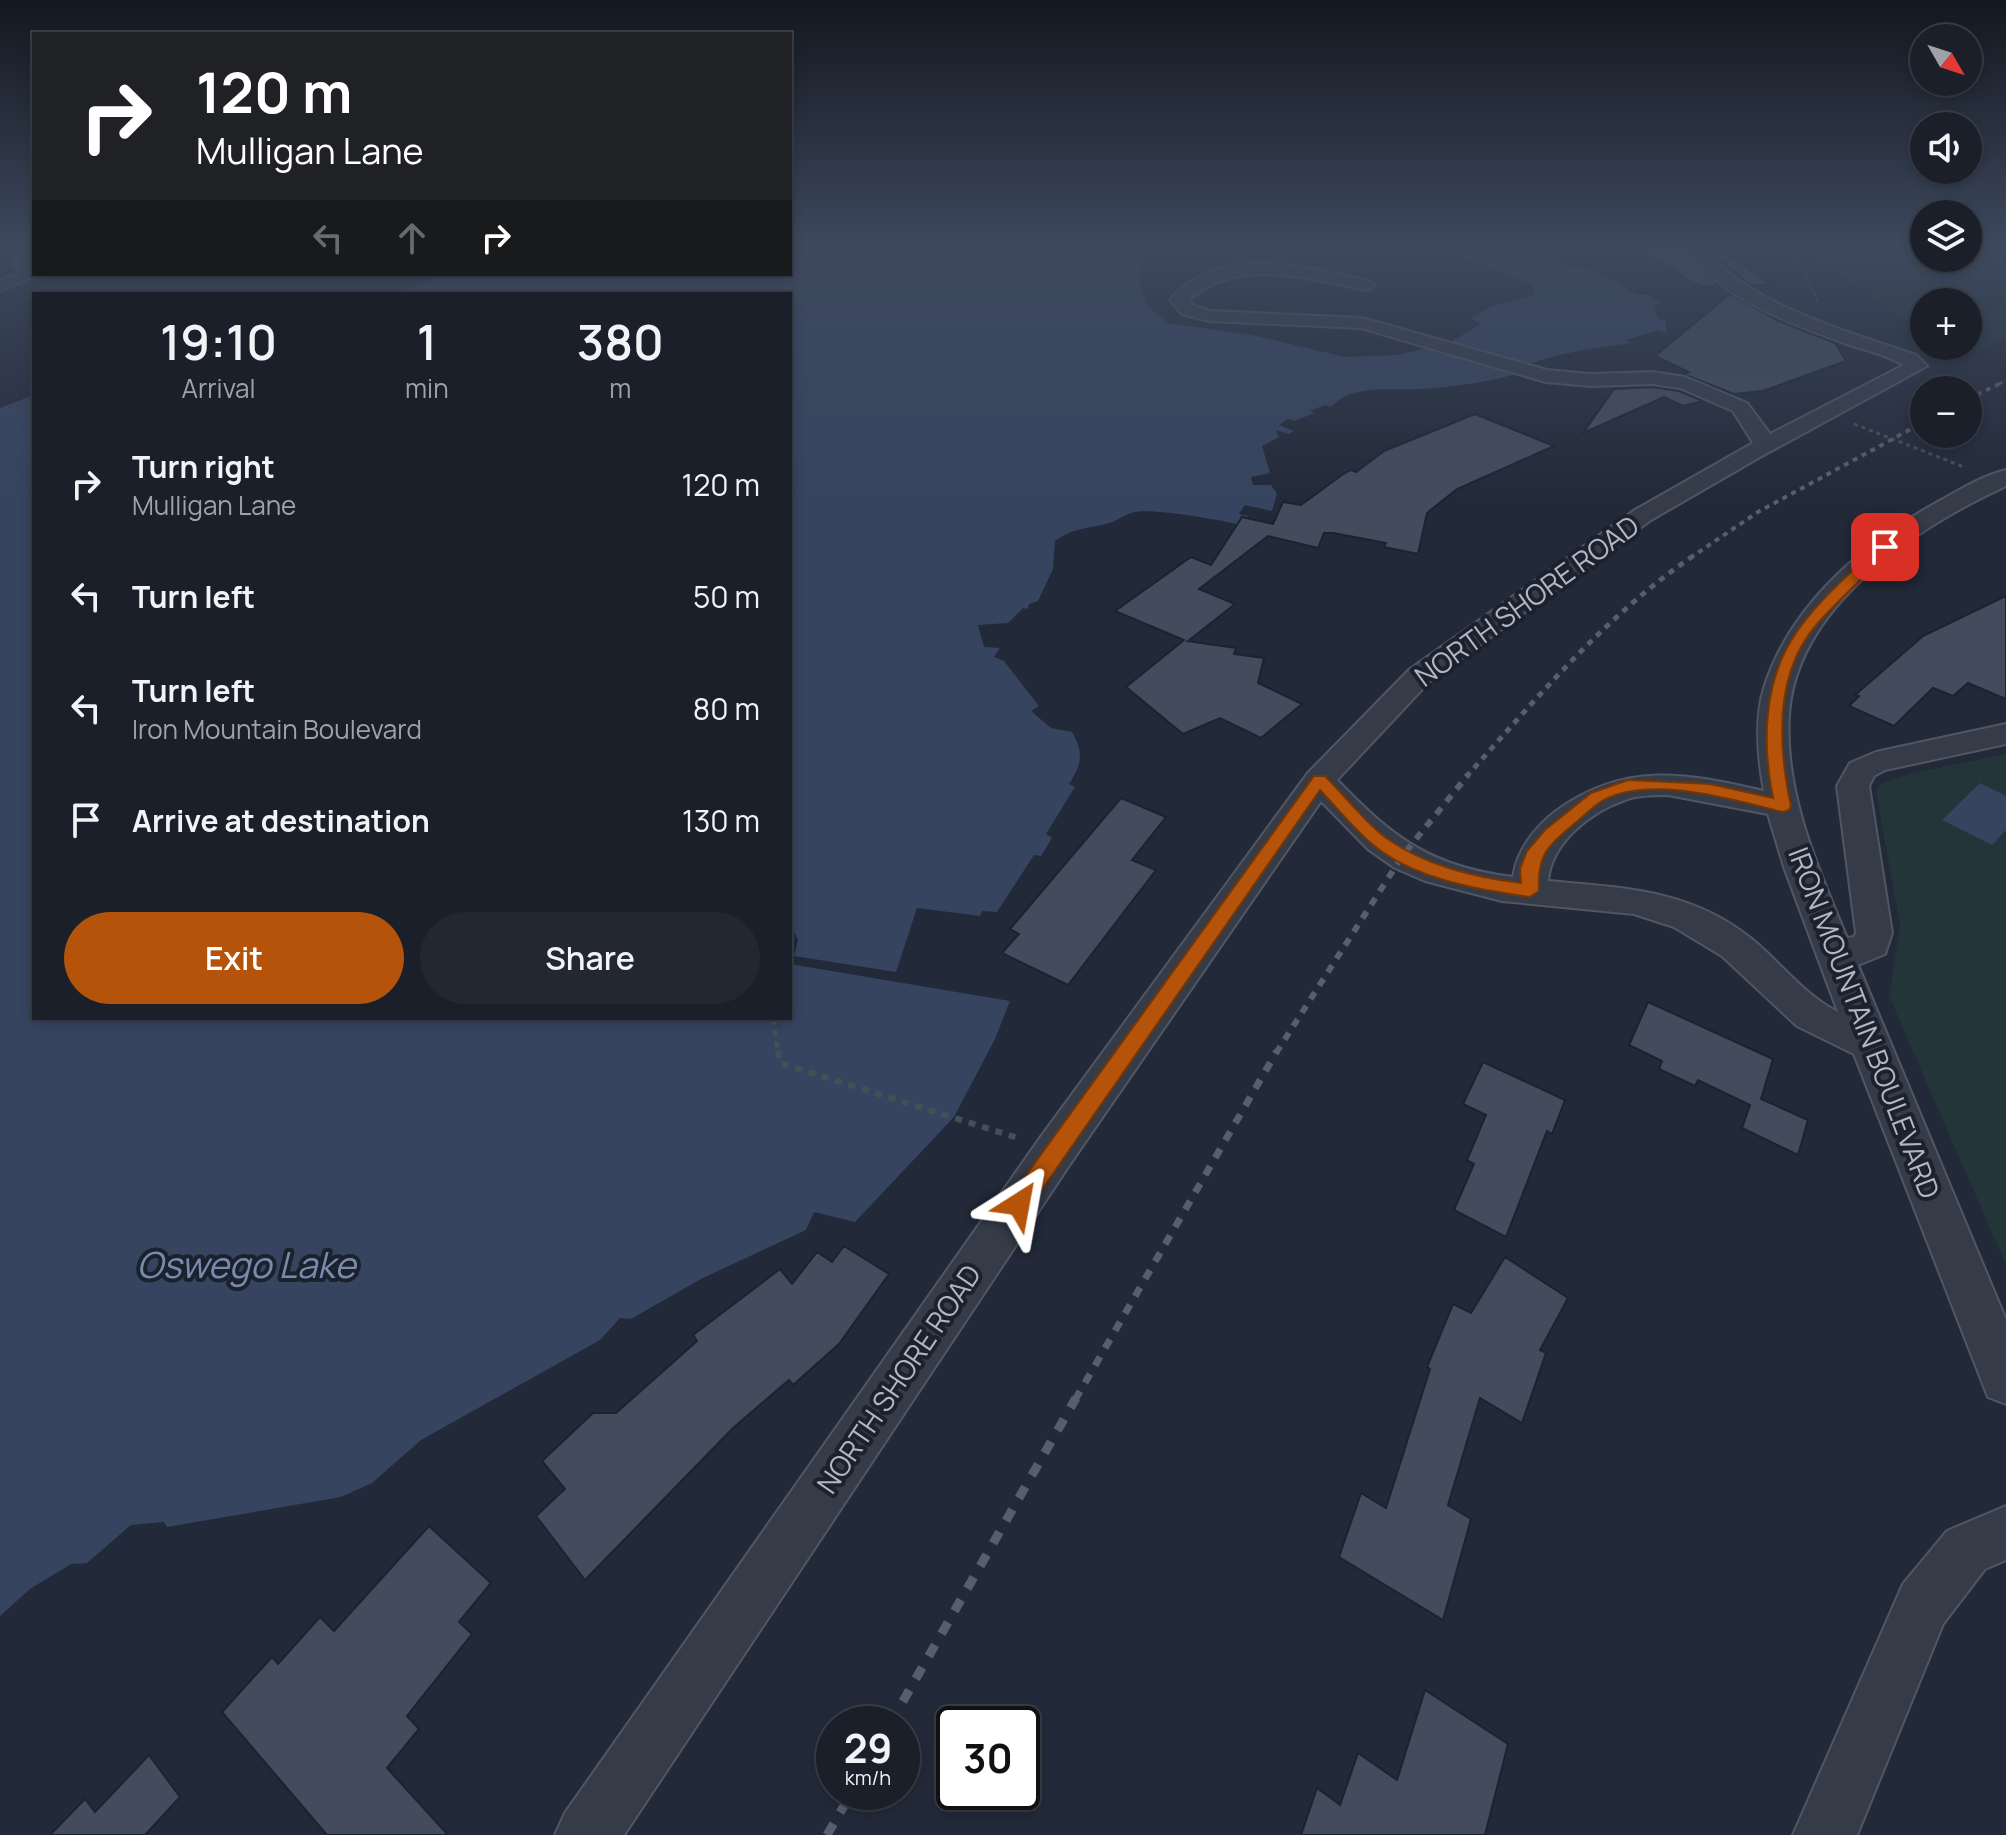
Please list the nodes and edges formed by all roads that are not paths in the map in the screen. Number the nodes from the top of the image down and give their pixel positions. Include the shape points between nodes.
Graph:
1 (1382, 330) edge
2 (1832, 330) edge
3 (1766, 445) junction
4 (2002, 478) edge
5 (2006, 734) edge
6 (1319, 780) junction
7 (1783, 806) junction
8 (1530, 891) junction
9 (1835, 954) junction
10 (1869, 1043) junction
11 (2006, 1379) edge
12 (2006, 1533) edge
13 (587, 1835) edge
14 (1825, 1835) edge

1 - 3 street via 1562,379 1623,376 1685,383 1740,407
2 - 3 street, NORTH SHORE ROAD via 1917,366
3 - 6 street, NORTH SHORE ROAD via 1643,515 1419,676
4 - 7 street, IRON MOUNTAIN BOULEVARD via 1937,509 1900,534 1832,598 1801,636 1778,689 1774,722
5 - 9 street via 1876,762 1861,770 1853,786 1874,933 1872,944 1863,950
6 - 8 street via 1379,841 1403,855 1465,882
6 - 13 street, NORTH SHORE ROAD via 1055,1151
7 - 8 street via 1710,789 1634,784 1596,797 1551,834 1535,851
7 - 9 street, IRON MOUNTAIN BOULEVARD
8 - 10 street via 1634,901 1679,913 1736,946 1810,1015
9 - 10 street, IRON MOUNTAIN BOULEVARD
10 - 11 street, IRON MOUNTAIN BOULEVARD
12 - 14 street via 1966,1550 1923,1604

